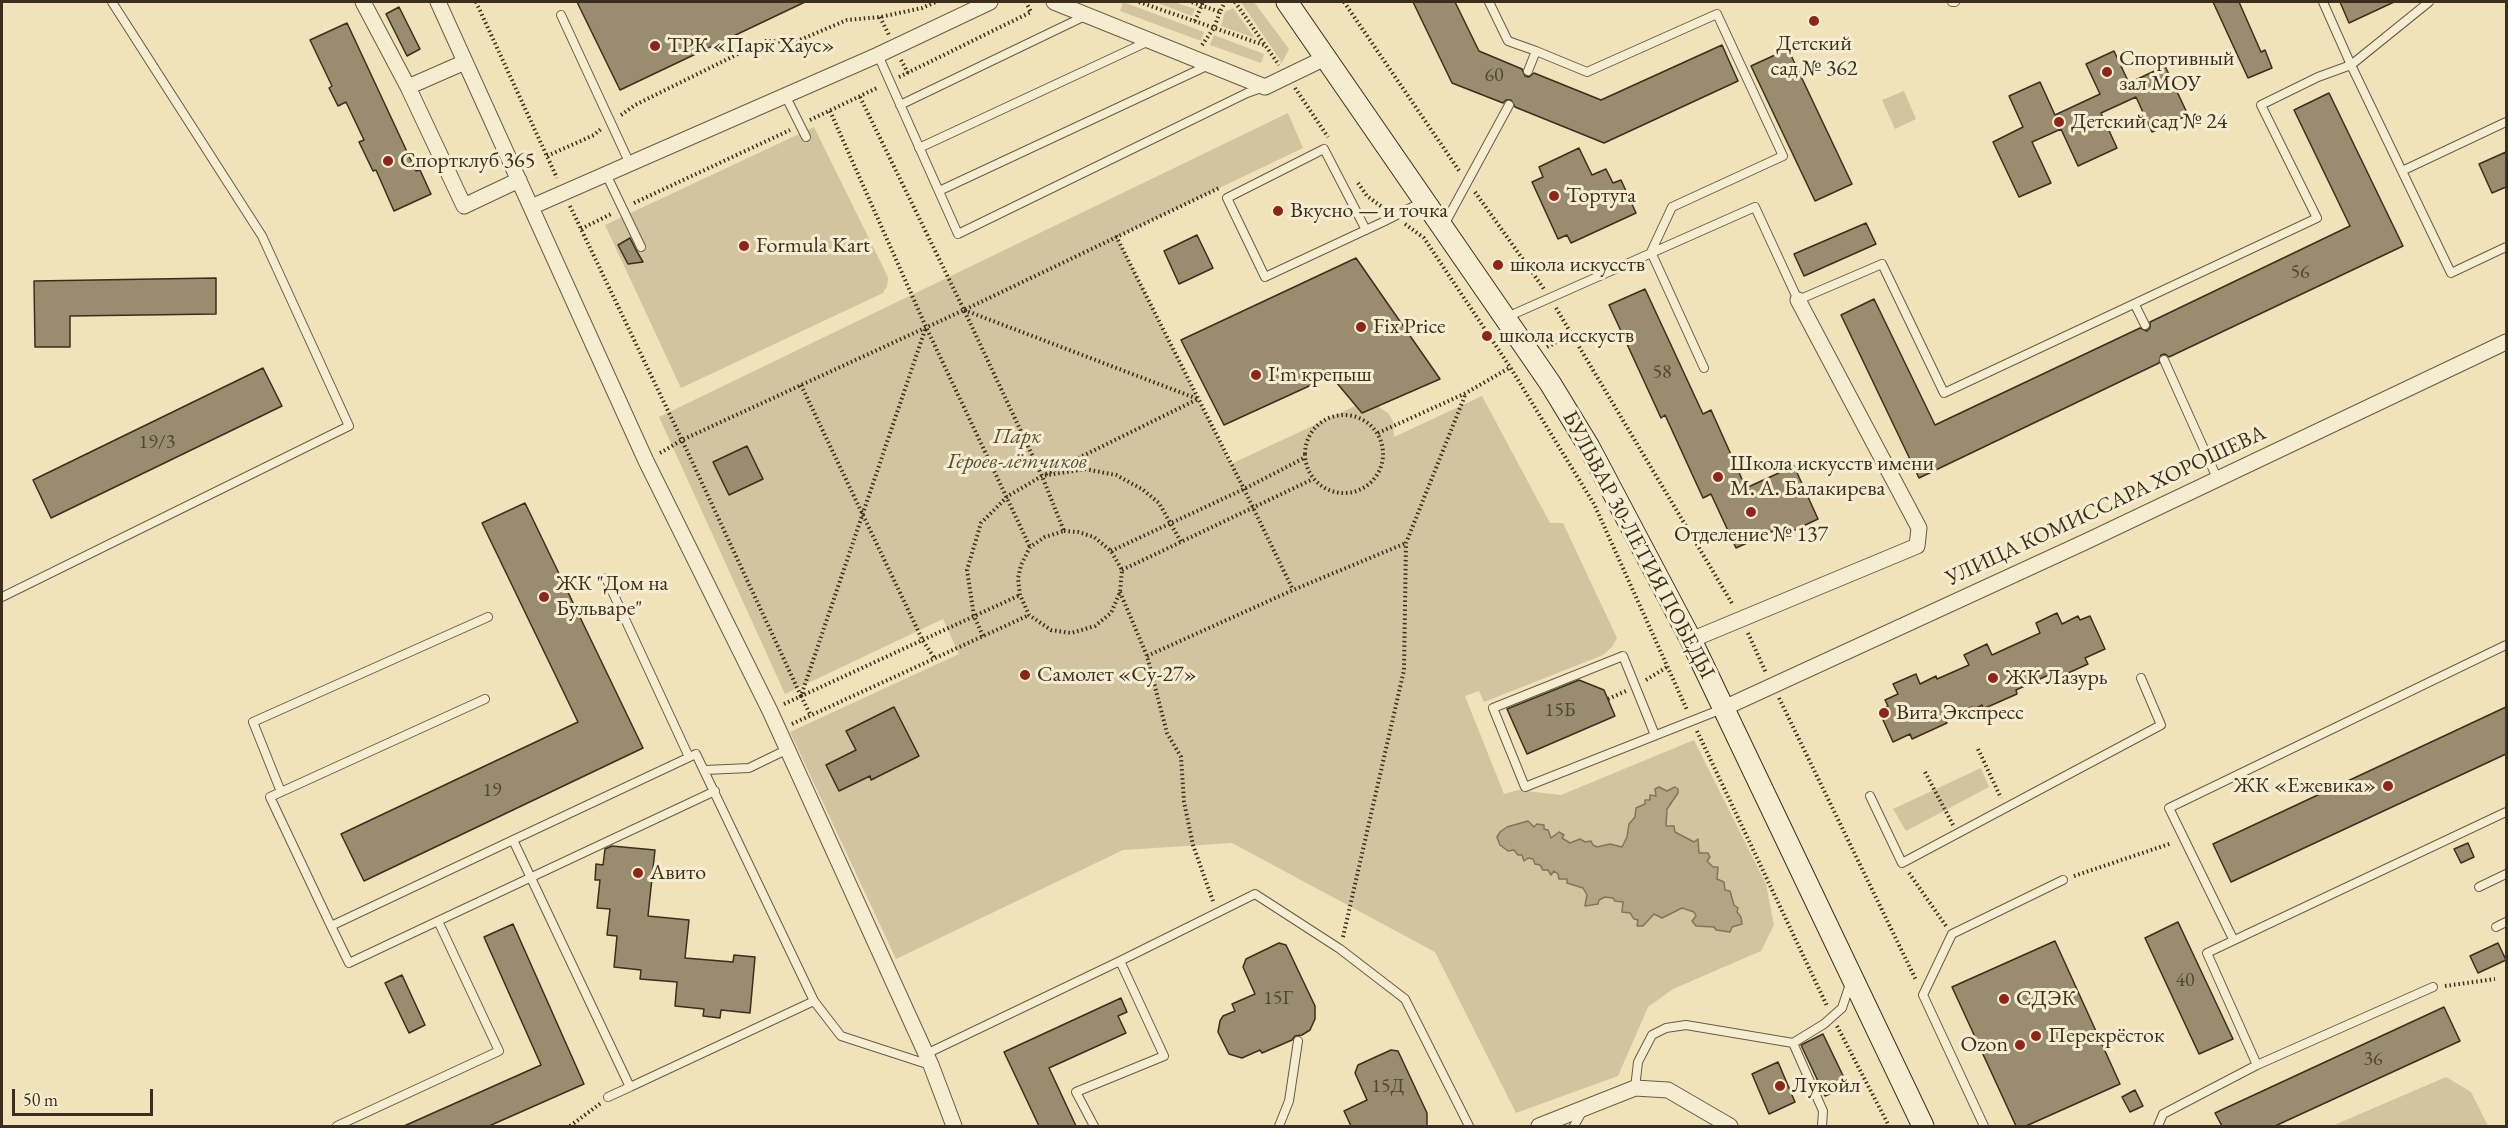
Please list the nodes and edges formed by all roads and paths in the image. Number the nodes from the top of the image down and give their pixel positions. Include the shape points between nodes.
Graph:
1 (112, 2) edge
2 (363, 2) edge
3 (438, 2) edge
4 (936, 2) edge
5 (990, 2) edge
6 (1054, 2) edge
7 (1139, 2) edge
8 (1192, 2) edge
9 (1225, 2) edge
10 (1235, 2) edge
11 (1287, 2) edge
12 (1489, 2) edge
13 (2323, 2) edge
14 (2429, 2) edge
15 (1202, 3) edge
16 (1220, 12) junction
17 (561, 15) dead end
18 (1087, 15) junction
19 (1195, 21) junction
20 (1214, 28) junction
21 (1151, 40) junction
22 (1536, 51) junction
23 (878, 55) junction
24 (1192, 57) junction
25 (1325, 58) junction
26 (465, 62) junction
27 (1210, 65) junction
28 (2351, 65) junction
29 (1528, 71) dead end
30 (408, 87) junction
31 (1265, 87) junction
32 (785, 95) junction
33 (860, 97) dead end
34 (900, 105) junction
35 (1509, 105) dead end
36 (830, 111) dead end
37 (611, 122) junction
38 (2506, 122) edge
39 (1327, 136) dead end
40 (806, 138) dead end
41 (1319, 140) dead end
42 (919, 148) junction
43 (547, 156) dead end
44 (630, 164) junction
45 (2402, 171) junction
46 (606, 174) junction
47 (519, 180) junction
48 (1220, 187) dead end
49 (939, 192) junction
50 (1425, 200) junction
51 (531, 207) junction
52 (1443, 227) junction
53 (1366, 230) junction
54 (1116, 236) junction
55 (641, 247) dead end
56 (2506, 247) edge
57 (1651, 252) junction
58 (1798, 300) junction
59 (2135, 304) junction
60 (964, 310) junction
61 (1505, 318) junction
62 (2145, 325) dead end
63 (926, 327) junction
64 (1572, 334) dead end
65 (2506, 342) edge
66 (2164, 360) dead end
67 (1704, 368) dead end
68 (801, 385) junction
69 (1466, 393) junction
70 (1199, 399) junction
71 (667, 407) dead end
72 (1378, 433) junction
73 (682, 440) junction
74 (1304, 458) junction
75 (646, 461) junction
76 (1042, 476) junction
77 (2217, 478) junction
78 (1313, 479) junction
79 (1244, 489) junction
80 (1008, 496) junction
81 (1253, 507) junction
82 (864, 514) junction
83 (1173, 523) junction
84 (1064, 531) junction
85 (1181, 542) junction
86 (1406, 543) junction
87 (1030, 547) junction
88 (1111, 551) junction
89 (1122, 570) junction
90 (606, 578) dead end
91 (1293, 590) junction
92 (1120, 592) junction
93 (1020, 595) junction
94 (2, 597) edge
95 (1029, 615) junction
96 (974, 616) junction
97 (488, 617) dead end
98 (1742, 619) junction
99 (983, 636) junction
100 (1691, 640) junction
101 (923, 641) junction
102 (2506, 645) edge
103 (1147, 656) junction
104 (935, 659) junction
105 (2140, 678) dead end
106 (1773, 687) junction
107 (801, 696) junction
108 (485, 699) dead end
109 (1724, 708) junction
110 (770, 711) junction
111 (811, 716) junction
112 (1692, 720) junction
113 (779, 730) junction
114 (1655, 735) junction
115 (1978, 749) dead end
116 (786, 750) junction
117 (689, 757) junction
118 (705, 771) junction
119 (1925, 772) dead end
120 (715, 791) junction
121 (281, 792) junction
122 (1870, 796) dead end
123 (2006, 809) junction
124 (2506, 812) edge
125 (1958, 835) junction
126 (2184, 839) junction
127 (513, 840) junction
128 (1902, 863) junction
129 (2506, 874) edge
130 (531, 878) junction
131 (2063, 880) joint
132 (2479, 887) dead end
133 (1217, 913) junction
134 (438, 921) junction
135 (2506, 922) edge
136 (331, 926) junction
137 (2496, 927) dead end
138 (1952, 934) junction
139 (2233, 939) junction
140 (1341, 949) junction
141 (1120, 961) junction
142 (1852, 979) junction
143 (2494, 979) dead end
144 (2433, 987) joint
145 (1923, 995) junction
146 (814, 1001) junction
147 (1832, 1017) junction
148 (1298, 1041) dead end
149 (1792, 1043) junction
150 (928, 1060) junction
151 (2257, 1065) junction
152 (630, 1087) junction
153 (1635, 1088) junction
154 (608, 1097) joint
155 (1586, 1106) junction
156 (337, 1126) edge
157 (570, 1126) edge
158 (954, 1126) edge
159 (1094, 1126) edge
160 (1280, 1126) edge
161 (1470, 1126) edge
162 (1539, 1126) edge
163 (1574, 1126) edge
164 (1730, 1126) edge
165 (1822, 1126) edge
166 (1889, 1126) edge
167 (1923, 1126) edge
168 (1984, 1126) edge
169 (2158, 1126) edge

1 - 94 lane via 262,236 349,426
2 - 30 street
3 - 26 street
4 - 37 path via 880,17 847,20 795,42 764,41 635,105
5 - 23 street
6 - 18 street
7 - 19 path
8 - 15 path
9 - 16 path
10 - 20 path via 1265,45
11 - 25 main road, БУЛЬВАР 30-ЛЕТИЯ ПОБЕДЫ
12 - 22 lane via 1508,41
13 - 28 lane
14 - 28 lane
15 - 16 path
15 - 19 path
16 - 20 path
17 - 37 lane
18 - 21 street
18 - 34 lane
19 - 20 path
20 - 24 path
21 - 24 street
21 - 42 lane
22 - 29 lane
22 - 57 lane via 1587,72 1716,14 1783,156 1672,207
23 - 32 street
23 - 34 lane
24 - 27 street
25 - 31 street
25 - 50 main road, БУЛЬВАР 30-ЛЕТИЯ ПОБЕДЫ
26 - 30 street
26 - 47 street
27 - 31 street
27 - 49 lane
28 - 45 lane
28 - 59 lane via 2260,105 2317,218
30 - 47 street via 464,206
31 - 49 lane via 958,234
32 - 40 lane
32 - 44 street
33 - 60 path
34 - 42 lane
35 - 52 lane
36 - 63 path
37 - 43 path via 594,135
37 - 44 lane
38 - 45 lane
39 - 41 path
42 - 49 lane
44 - 46 street
45 - 56 lane via 2451,273
46 - 51 street
46 - 55 lane
47 - 51 street
48 - 54 path
50 - 52 main road, БУЛЬВАР 30-ЛЕТИЯ ПОБЕДЫ
50 - 53 lane
51 - 75 street
52 - 61 main road, БУЛЬВАР 30-ЛЕТИЯ ПОБЕДЫ
53 - 53 lane via 1265,277 1227,198 1324,149
54 - 60 path
54 - 70 path
57 - 58 lane via 1755,207
57 - 61 lane
57 - 67 lane
58 - 59 lane via 1882,264 1944,393
58 - 98 street via 1919,528 1917,546
59 - 62 lane
60 - 63 path
60 - 70 path
60 - 76 path
61 - 100 main road, БУЛЬВАР 30-ЛЕТИЯ ПОБЕДЫ via 1589,447
63 - 68 path
63 - 80 path
63 - 82 path
64 - 98 path
65 - 77 street, УЛИЦА КОМИССАРА ХОРОШЕВА
66 - 77 lane
68 - 73 path
68 - 82 path
69 - 72 path
69 - 86 path
69 - 112 path via 1510,367 1594,504
70 - 76 path
70 - 79 path
71 - 73 path
72 - 74 path via 1364,420 1345,414 1320,422 1307,439
72 - 78 path via 1384,449 1378,474 1356,492 1329,491
73 - 75 path
73 - 107 path
74 - 78 path
74 - 79 path
75 - 110 street
76 - 80 path
76 - 83 path via 1085,469 1116,475 1159,503
76 - 84 path
77 - 106 street, УЛИЦА КОМИССАРА ХОРОШЕВА
78 - 81 path
79 - 81 path
79 - 83 path
80 - 87 path
80 - 96 path via 981,523 967,570
81 - 85 path
81 - 91 path
82 - 101 path
82 - 107 path
83 - 85 path
83 - 88 path
84 - 87 path
84 - 88 path via 1094,537
85 - 89 path
86 - 91 path
86 - 140 path via 1404,670
87 - 93 path via 1018,578
88 - 89 path
89 - 92 path
90 - 117 lane
91 - 103 path
92 - 95 path via 1111,613 1095,626 1071,633 1051,630
92 - 103 path
93 - 95 path
93 - 96 path
95 - 99 path
96 - 99 path
96 - 101 path
97 - 121 lane via 253,722
98 - 100 street
98 - 106 path
99 - 104 path
100 - 109 main road, БУЛЬВАР 30-ЛЕТИЯ ПОБЕДЫ
101 - 104 path
101 - 107 path
102 - 126 lane via 2169,808
103 - 133 path via 1167,733 1181,757 1184,802 1193,845
104 - 111 path
105 - 123 lane via 2161,725
106 - 109 street, УЛИЦА КОМИССАРА ХОРОШЕВА
106 - 145 path
107 - 110 path
107 - 111 path
108 - 121 lane
109 - 112 lane
109 - 142 main road, БУЛЬВАР 30-ЛЕТИЯ ПОБЕДЫ
110 - 113 street
111 - 113 path
112 - 114 lane
112 - 147 path
113 - 116 street
114 - 114 lane via 1623,656 1493,708 1525,788
115 - 123 path
116 - 118 lane via 749,768
116 - 150 street
117 - 118 lane via 696,754
117 - 127 lane
118 - 120 lane
119 - 125 path
120 - 130 lane
120 - 146 lane
121 - 136 lane via 270,797
122 - 128 lane
123 - 125 lane
124 - 139 lane
125 - 128 lane
126 - 131 path
126 - 139 lane
127 - 130 lane
127 - 136 lane
128 - 138 path
129 - 132 lane
130 - 134 lane
130 - 152 lane
131 - 138 lane
133 - 140 lane via 1255,894
133 - 141 lane
134 - 136 lane via 349,963
134 - 156 lane via 499,1051
135 - 137 lane
138 - 145 lane
139 - 151 lane via 2206,953
140 - 161 lane via 1405,999
141 - 150 lane
141 - 159 lane via 1164,1056 1076,1092
142 - 147 lane via 1842,1008
142 - 167 main road, БУЛЬВАР 30-ЛЕТИЯ ПОБЕДЫ
143 - 144 path
144 - 151 lane
145 - 168 lane
146 - 150 lane via 841,1036
146 - 152 lane
147 - 149 lane
147 - 166 path
148 - 160 lane via 1289,1101
149 - 153 lane via 1686,1025 1666,1028 1652,1035 1644,1049
149 - 165 lane via 1823,1111
150 - 158 street
151 - 169 lane via 2163,1114
152 - 154 lane
153 - 155 street
153 - 164 street via 1668,1090
154 - 157 path
155 - 162 street
155 - 163 lane

